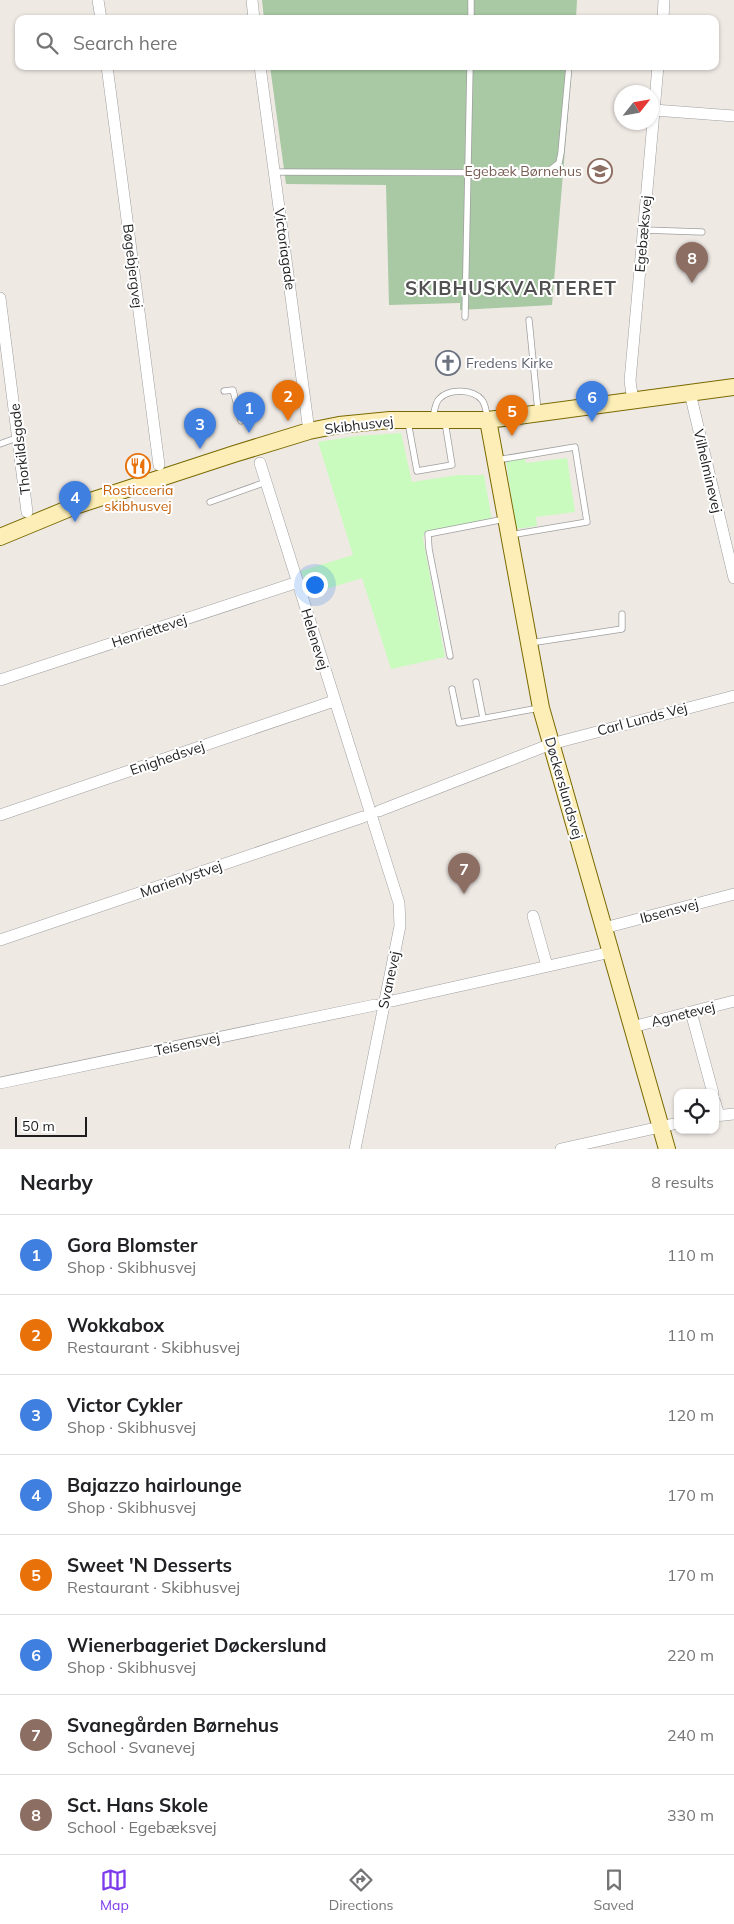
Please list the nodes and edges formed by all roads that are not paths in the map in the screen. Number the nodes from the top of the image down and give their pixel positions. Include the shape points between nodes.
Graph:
1 (98, 0) edge
2 (252, 0) edge
3 (471, 0) edge
4 (664, 0) edge
5 (100, 15) edge
6 (254, 15) edge
7 (471, 15) edge
8 (663, 15) edge
9 (108, 70) edge
10 (261, 70) edge
11 (470, 70) edge
12 (569, 70) edge
13 (658, 70) edge
14 (656, 85) edge
15 (659, 110) edge
16 (734, 116) edge
17 (652, 130) edge
18 (274, 172) junction
19 (468, 172) junction
20 (644, 230) junction
21 (702, 232) dead end
22 (0, 298) edge
23 (465, 317) dead end
24 (529, 320) dead end
25 (734, 388) edge
26 (224, 391) dead end
27 (690, 393) junction
28 (633, 401) junction
29 (538, 414) junction
30 (407, 420) junction
31 (438, 420) junction
32 (488, 420) junction
33 (241, 421) dead end
34 (309, 431) junction
35 (19, 437) junction
36 (0, 444) edge
37 (495, 461) junction
38 (260, 463) dead end
39 (159, 465) dead end
40 (266, 482) junction
41 (210, 502) dead end
42 (27, 512) dead end
43 (505, 519) junction
44 (508, 535) junction
45 (0, 537) edge
46 (734, 578) edge
47 (298, 582) junction
48 (622, 614) dead end
49 (528, 643) junction
50 (450, 656) dead end
51 (0, 666) edge
52 (2, 679) edge
53 (476, 682) dead end
54 (452, 689) dead end
55 (734, 696) edge
56 (334, 701) junction
57 (541, 708) junction
58 (483, 718) junction
59 (551, 744) junction
60 (371, 814) junction
61 (0, 815) edge
62 (734, 894) edge
63 (533, 916) dead end
64 (604, 928) junction
65 (0, 940) edge
66 (611, 952) junction
67 (547, 966) junction
68 (392, 1001) dead end
69 (734, 1001) edge
70 (375, 1005) dead end
71 (691, 1012) junction
72 (632, 1027) junction
73 (0, 1083) edge
74 (712, 1089) edge
75 (734, 1114) edge
76 (719, 1116) edge
77 (674, 1123) edge
78 (660, 1125) junction
79 (355, 1149) edge
80 (561, 1149) edge
81 (667, 1149) edge

1 - 5 street
2 - 6 street
3 - 7 lane
4 - 8 street
9 - 39 street, Bøgebjergvej
10 - 18 street, Victoriagade
11 - 19 lane
12 - 19 lane via 559,163 546,174
13 - 14 street, Egebæksvej
15 - 16 street
17 - 20 street, Egebæksvej
18 - 19 lane
18 - 34 street, Victoriagade
19 - 23 lane
20 - 21 lane
20 - 28 street, Egebæksvej via 630,381
22 - 35 street, Thorkildsgade
24 - 29 lane
25 - 27 street, Skibhusvej
26 - 33 lane via 233,390
27 - 28 street, Skibhusvej
27 - 46 street, Vilhelminevej
28 - 29 street, Skibhusvej
29 - 32 street, Skibhusvej
30 - 31 street, Skibhusvej
30 - 31 lane via 417,471 452,465
30 - 34 street, Skibhusvej via 365,422
31 - 32 street, Skibhusvej
31 - 32 lane via 438,400 448,392 466,391 483,401
32 - 37 street, Døckerslundsvej
34 - 45 street, Skibhusvej via 251,445 75,506
35 - 36 lane
35 - 42 street, Thorkildsgade
37 - 43 street, Døckerslundsvej
37 - 44 lane via 575,447 587,522
38 - 40 street, Helenevej
40 - 41 lane
40 - 47 street, Helenevej
43 - 44 street, Døckerslundsvej
43 - 50 lane via 428,534
44 - 49 street, Døckerslundsvej
47 - 52 street, Henriettevej
47 - 56 street, Helenevej
48 - 49 lane via 622,629
49 - 57 street, Døckerslundsvej
51 - 52 street
53 - 58 lane
54 - 58 lane via 459,723
55 - 59 street, Carl Lunds Vej
56 - 60 street, Helenevej
56 - 61 street, Enighedsvej
57 - 58 lane
57 - 59 street, Døckerslundsvej
59 - 60 street, Marienlystvej
59 - 64 street, Døckerslundsvej
60 - 65 street, Marienlystvej
60 - 79 street, Svanevej via 399,903 400,926
62 - 64 street, Ibsensvej
63 - 67 street
64 - 66 street, Døckerslundsvej
66 - 67 street
66 - 72 street, Døckerslundsvej
67 - 68 street
69 - 71 street, Agnetevej
70 - 73 street, Teisensvej
71 - 72 street, Agnetevej
71 - 74 street
72 - 78 street, Døckerslundsvej
75 - 76 street
77 - 78 street
78 - 80 street
78 - 81 street, Døckerslundsvej

